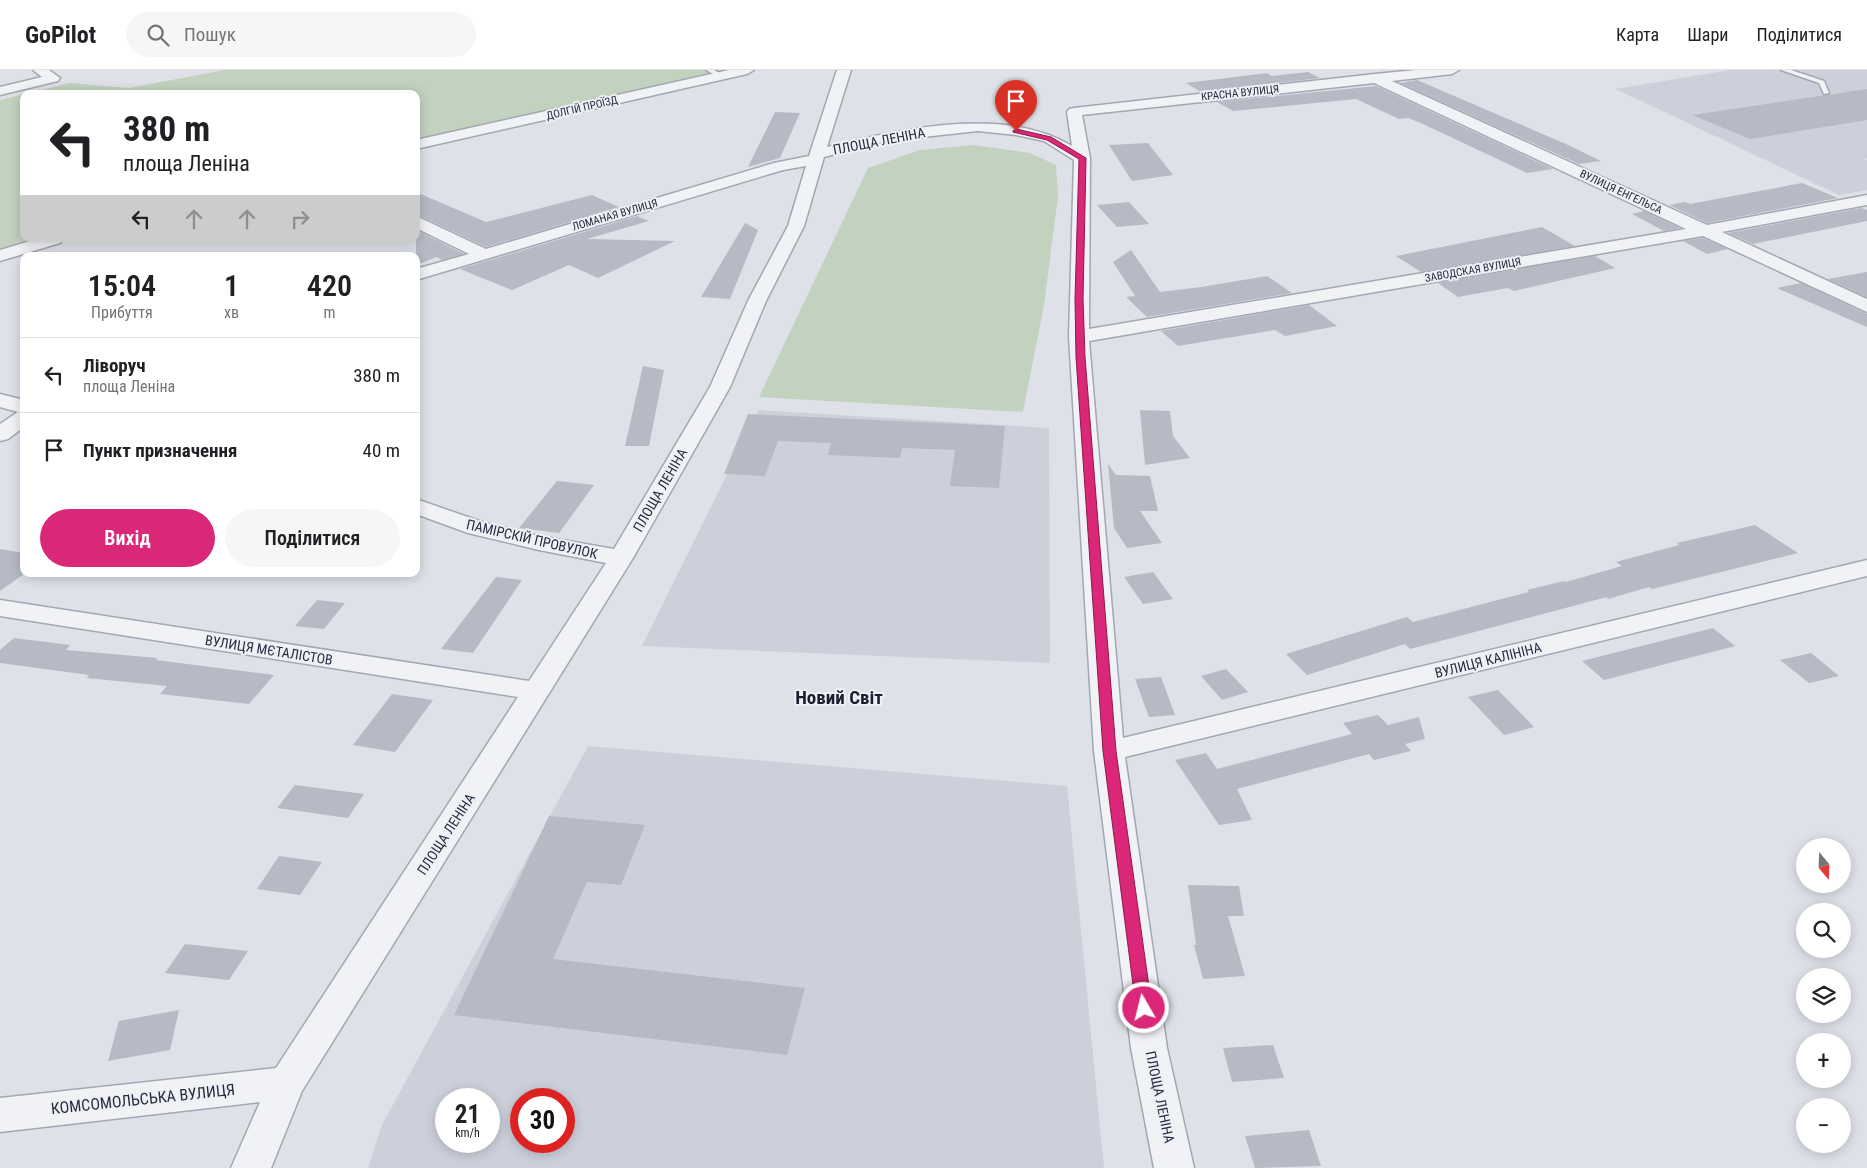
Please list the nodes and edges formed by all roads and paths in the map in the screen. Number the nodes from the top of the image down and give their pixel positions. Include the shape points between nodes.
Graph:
1 (40, 70) edge
2 (747, 70) edge
3 (844, 70) edge
4 (1452, 70) edge
5 (1784, 70) edge
6 (715, 73) edge
7 (1375, 78) junction
8 (0, 91) edge
9 (1826, 93) dead end
10 (420, 145) edge
11 (816, 157) junction
12 (1082, 158) junction
13 (1867, 200) edge
14 (420, 223) edge
15 (1703, 230) junction
16 (44, 242) edge
17 (483, 254) junction
18 (0, 256) edge
19 (420, 274) edge
20 (1867, 306) edge
21 (1079, 337) junction
22 (0, 400) edge
23 (20, 405) edge
24 (20, 420) edge
25 (0, 434) edge
26 (420, 507) edge
27 (620, 558) junction
28 (1867, 568) edge
29 (0, 608) edge
30 (537, 691) junction
31 (1110, 751) junction
32 (287, 1083) junction
33 (0, 1116) edge
34 (251, 1168) edge
35 (1174, 1168) edge

1 - 8 street via 53,78
2 - 6 street, ДОЛГІЙ ПРОЇЗД
3 - 11 street
4 - 7 street, КРАСНА ВУЛИЦЯ
5 - 9 lane via 1822,82
6 - 10 street, ДОЛГІЙ ПРОЇЗД
7 - 12 street, КРАСНА ВУЛИЦЯ via 1074,112
7 - 15 street, ВУЛИЦЯ ЕНГЕЛЬСА
11 - 12 street, ПЛОЩА ЛЕНІНА via 886,138 978,127 1049,138
11 - 17 street, ЛОМАНАЯ ВУЛИЦЯ
11 - 27 street, ПЛОЩА ЛЕНІНА via 796,226 757,301 720,387
12 - 21 street, ПЛОЩА ЛЕНІНА
13 - 15 street, ЗАВОДСКАЯ ВУЛИЦЯ
14 - 17 street
15 - 20 street, ВУЛИЦЯ ЕНГЕЛЬСА
15 - 21 street, ЗАВОДСКАЯ ВУЛИЦЯ
16 - 18 street
17 - 19 street, ЛОМАНАЯ ВУЛИЦЯ
21 - 31 street, ПЛОЩА ЛЕНІНА
22 - 23 street
24 - 25 street
26 - 27 street, ПАМІРСКІЙ ПРОВУЛОК via 477,528
27 - 30 street, ПЛОЩА ЛЕНІНА
28 - 31 street, ВУЛИЦЯ КАЛІНІНА
29 - 30 street, ВУЛИЦЯ МЄТАЛІСТОВ
30 - 32 street, ПЛОЩА ЛЕНІНА
31 - 35 street, ПЛОЩА ЛЕНІНА via 1149,1048
32 - 33 street, КОМСОМОЛЬСЬКА ВУЛИЦЯ
32 - 34 street, ПЛОЩА ЛЕНІНА

